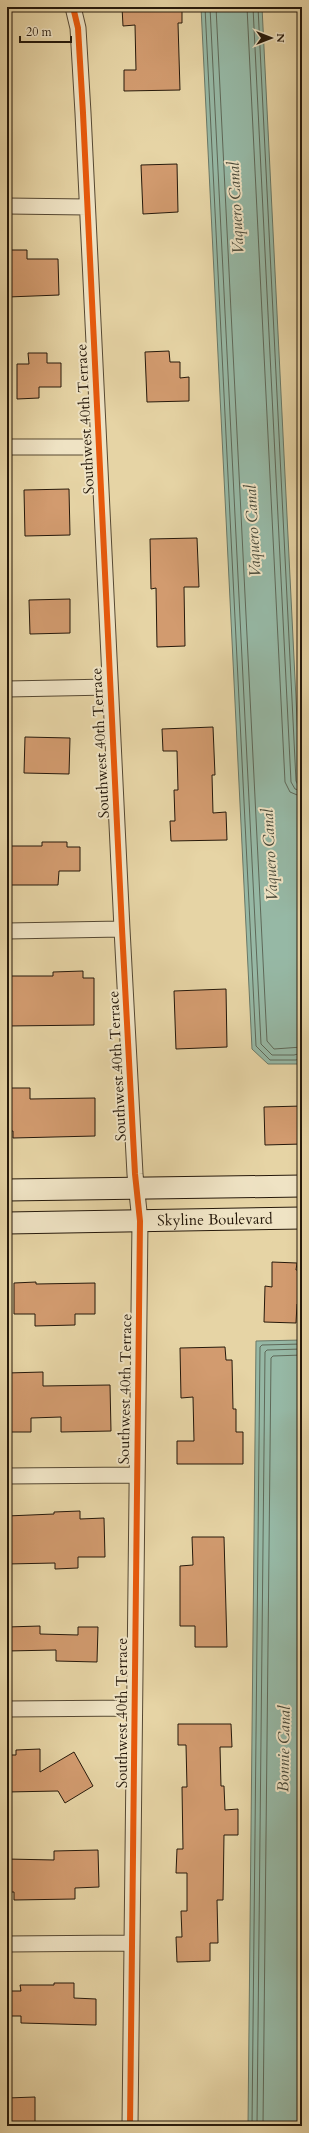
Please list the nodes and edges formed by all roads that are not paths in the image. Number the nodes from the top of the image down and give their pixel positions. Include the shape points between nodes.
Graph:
1 (73, 7) edge
2 (7, 206) edge
3 (87, 207) junction
4 (7, 447) edge
5 (99, 447) junction
6 (110, 687) junction
7 (7, 689) edge
8 (122, 929) junction
9 (7, 931) edge
10 (302, 1186) edge
11 (138, 1188) junction
12 (7, 1190) edge
13 (302, 1218) edge
14 (140, 1221) junction
15 (7, 1223) edge
16 (137, 1474) junction
17 (7, 1476) edge
18 (134, 1708) junction
19 (7, 1709) edge
20 (131, 1943) junction
21 (7, 1944) edge
22 (130, 2126) edge

1 - 3 street, Southwest 40th Terrace via 78,28
2 - 3 street
3 - 5 street, Southwest 40th Terrace
4 - 5 street
5 - 6 street, Southwest 40th Terrace
6 - 7 street
6 - 8 street, Southwest 40th Terrace
8 - 9 street
8 - 11 street, Southwest 40th Terrace via 135,1174
10 - 11 street
11 - 12 street
11 - 14 street, Southwest 40th Terrace
13 - 14 street, Skyline Boulevard
14 - 15 street, Skyline Boulevard
14 - 16 street, Southwest 40th Terrace
16 - 17 street
16 - 18 street, Southwest 40th Terrace
18 - 19 street
18 - 20 street, Southwest 40th Terrace
20 - 21 street
20 - 22 street, Southwest 40th Terrace

